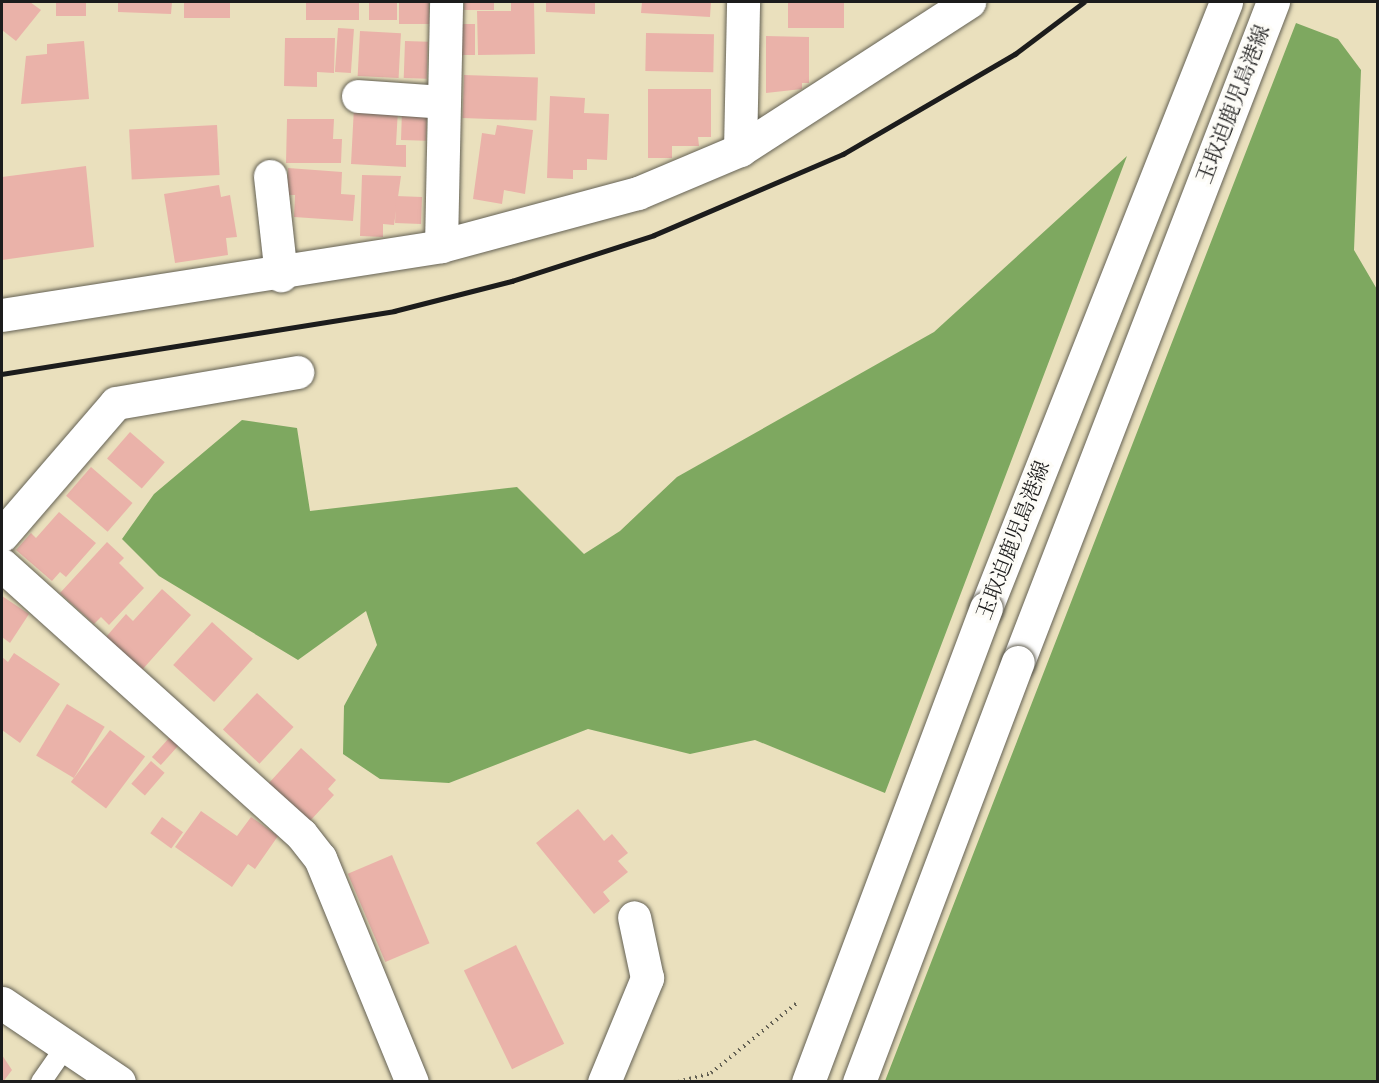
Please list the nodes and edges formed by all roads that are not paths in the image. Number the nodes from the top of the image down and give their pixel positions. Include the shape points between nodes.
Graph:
1 (446, 2) edge
2 (744, 2) edge
3 (969, 2) edge
4 (1226, 2) edge
5 (1273, 2) edge
6 (358, 96) dead end
7 (444, 102) junction
8 (740, 150) junction
9 (270, 176) dead end
10 (441, 246) junction
11 (281, 275) junction
12 (2, 315) edge
13 (297, 372) dead end
14 (2, 535) edge
15 (2, 565) edge
16 (634, 917) dead end
17 (2, 1003) edge
18 (66, 1046) junction
19 (41, 1082) edge
20 (119, 1082) edge
21 (412, 1082) edge
22 (604, 1082) edge
23 (808, 1082) edge
24 (859, 1082) edge

1 - 7 street
2 - 8 street
3 - 8 street
4 - 23 street, 玉取迫鹿児島港線, bridge via 986,608
5 - 24 street, 玉取迫鹿児島港線, bridge
6 - 7 street
7 - 10 street
8 - 10 street via 638,193
9 - 11 street
10 - 11 street
11 - 12 street
13 - 14 street via 116,403
15 - 21 street via 308,842 320,858
16 - 22 street via 647,978
17 - 18 street
18 - 19 lane
18 - 20 street

